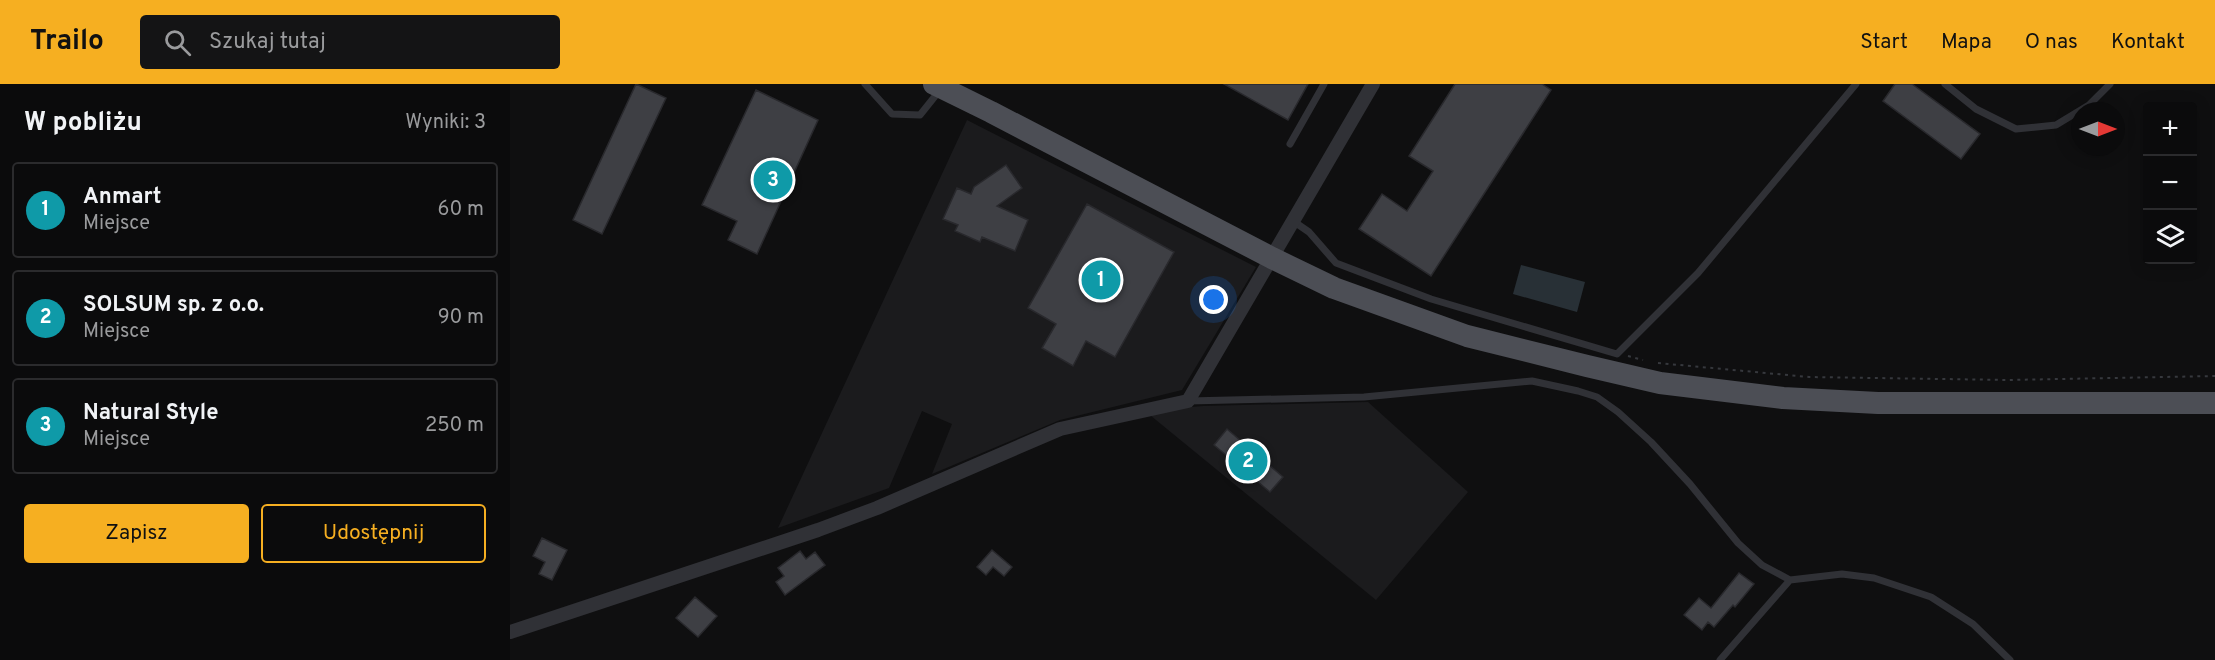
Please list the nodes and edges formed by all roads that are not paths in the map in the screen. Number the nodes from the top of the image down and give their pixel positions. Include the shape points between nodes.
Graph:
1 (864, 84) edge
2 (1324, 84) edge
3 (1373, 84) edge
4 (1856, 84) edge
5 (1945, 84) edge
6 (2110, 84) edge
7 (938, 86) edge
8 (1290, 144) dead end
9 (1293, 221) junction
10 (1272, 258) junction
11 (1188, 401) junction
12 (2215, 403) edge
13 (1790, 580) junction
14 (510, 632) edge
15 (1719, 660) edge
16 (2010, 660) edge

1 - 7 lane via 892,114 920,115
2 - 8 lane
3 - 9 street
4 - 9 lane via 1698,273 1617,354 1431,299 1336,263 1310,232
5 - 6 lane via 1976,109 2016,129 2056,125 2089,105
7 - 10 main road
9 - 10 street
10 - 11 street
10 - 12 main road via 1334,288 1467,336 1660,383 1783,398 1878,403
11 - 13 lane via 1364,397 1532,381 1578,390 1597,397 1618,412 1690,484 1738,543 1762,565
11 - 14 street via 1060,429 818,530
13 - 15 lane
13 - 16 lane via 1842,574 1899,585 1931,597 1966,620

